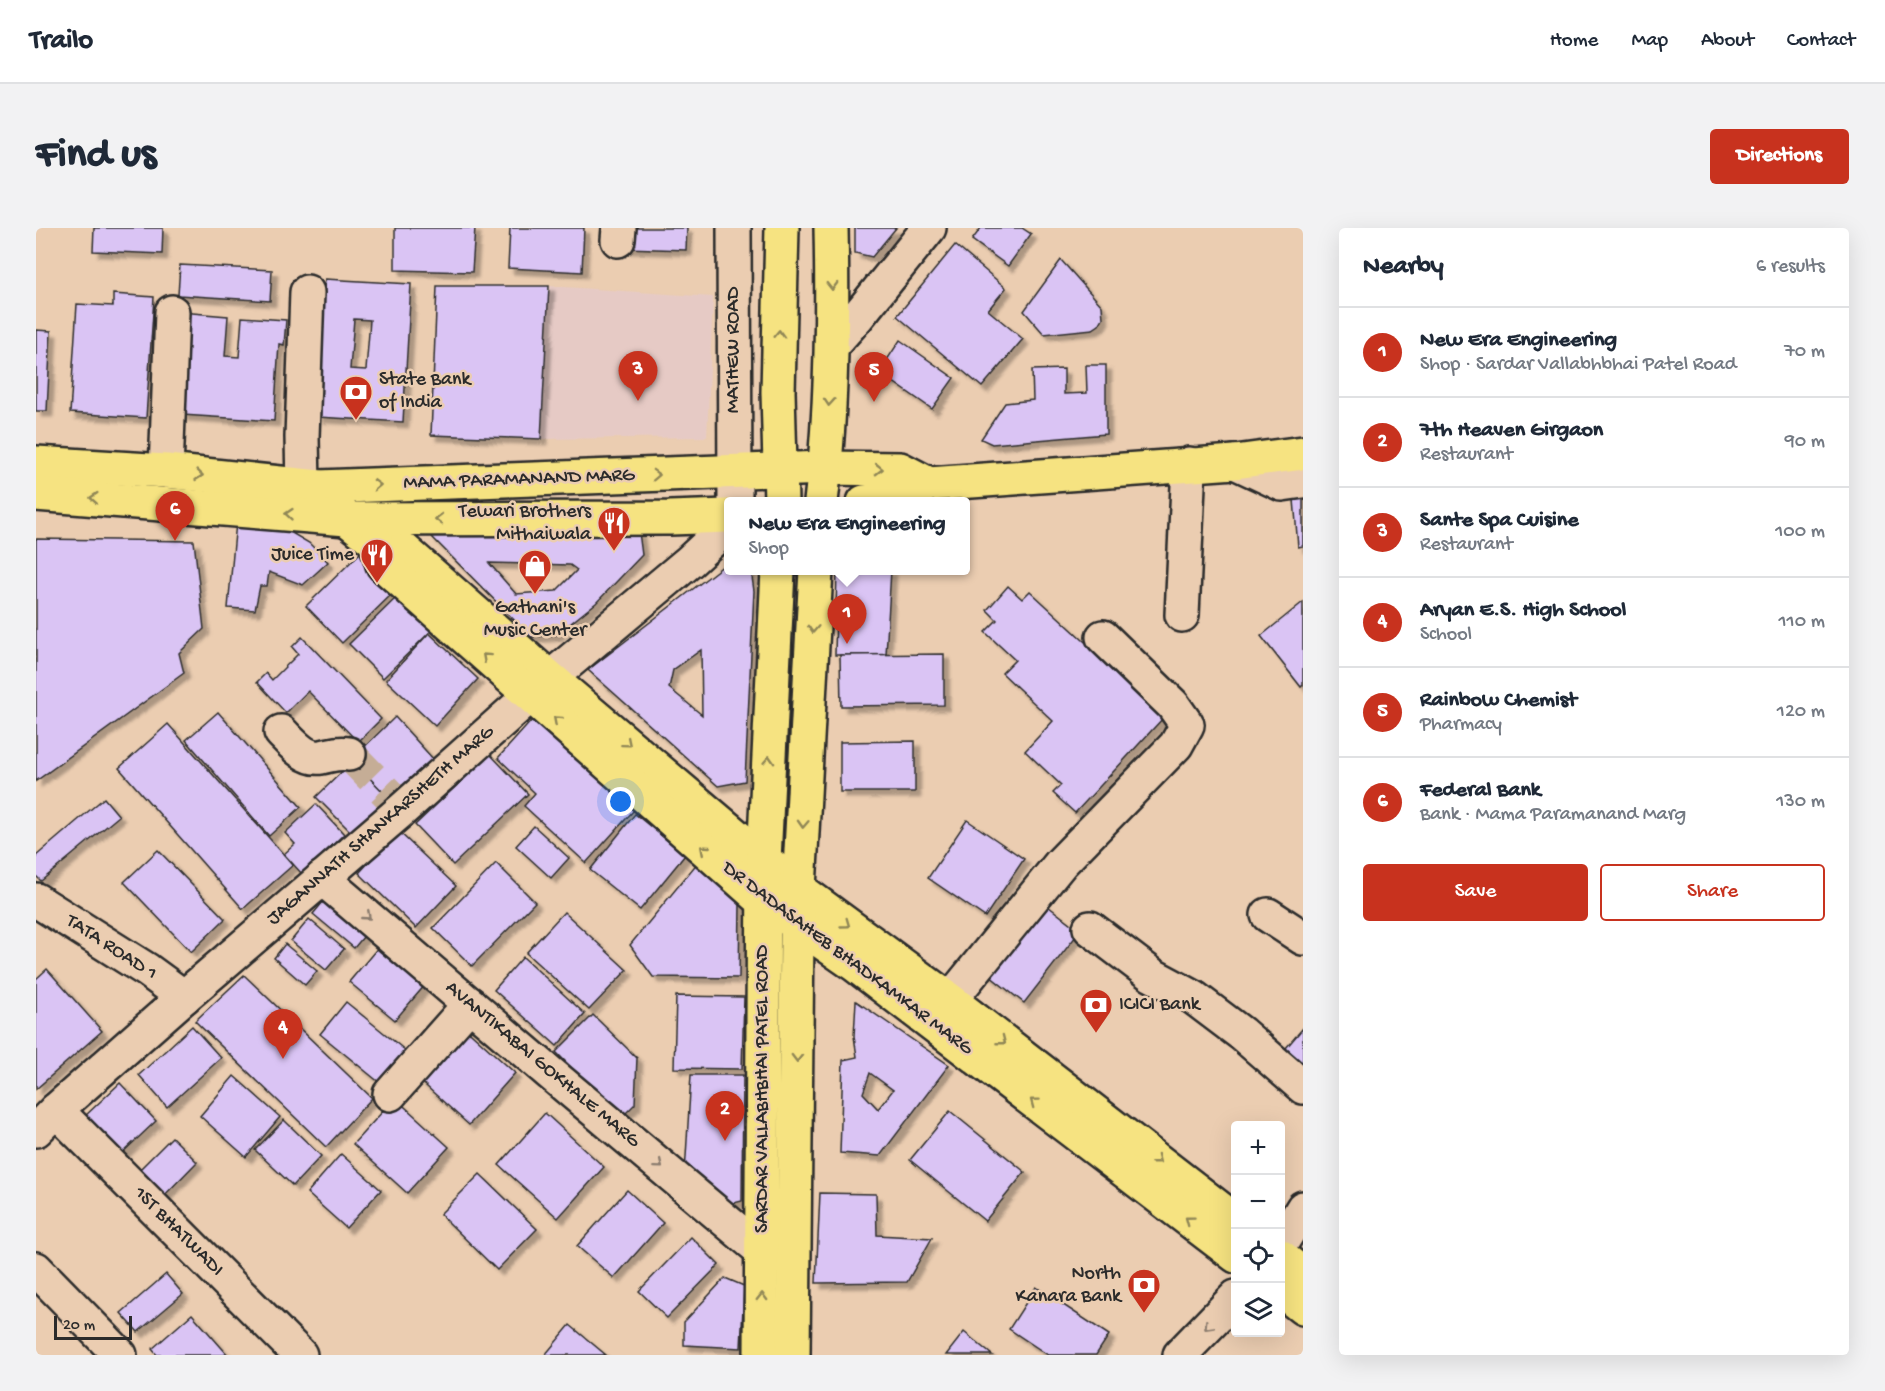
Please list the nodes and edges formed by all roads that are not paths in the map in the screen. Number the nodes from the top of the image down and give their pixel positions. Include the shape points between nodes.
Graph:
1 (734, 228) edge
2 (782, 228) edge
3 (831, 228) edge
4 (929, 228) edge
5 (307, 292) dead end
6 (172, 312) dead end
7 (833, 344) junction
8 (1293, 455) edge
9 (1235, 462) junction
10 (36, 463) edge
11 (1189, 464) junction
12 (825, 468) junction
13 (779, 469) junction
14 (166, 471) junction
15 (1303, 481) edge
16 (929, 484) junction
17 (311, 487) junction
18 (734, 487) edge
19 (36, 494) edge
20 (781, 497) edge
21 (821, 497) edge
22 (903, 497) edge
23 (724, 516) edge
24 (347, 519) junction
25 (724, 530) edge
26 (778, 575) edge
27 (816, 575) edge
28 (1182, 615) dead end
29 (1103, 637) dead end
30 (540, 687) junction
31 (281, 732) dead end
32 (349, 754) dead end
33 (661, 791) junction
34 (764, 860) junction
35 (322, 878) junction
36 (799, 889) junction
37 (36, 900) edge
38 (764, 901) junction
39 (1268, 915) dead end
40 (797, 926) junction
41 (1090, 928) dead end
42 (1303, 938) edge
43 (855, 965) junction
44 (184, 997) junction
45 (798, 1000) junction
46 (950, 1000) junction
47 (470, 1004) junction
48 (1303, 1088) edge
49 (390, 1094) dead end
50 (46, 1120) edge
51 (1303, 1208) edge
52 (1231, 1217) edge
53 (1285, 1238) edge
54 (762, 1251) junction
55 (1231, 1252) edge
56 (1285, 1259) edge
57 (36, 1269) edge
58 (1303, 1274) edge
59 (1285, 1293) edge
60 (1231, 1302) edge
61 (1303, 1308) edge
62 (120, 1355) edge
63 (300, 1355) edge
64 (761, 1355) edge
65 (793, 1355) edge
66 (1180, 1355) edge

1 - 18 street, MATHEW ROAD
13 -> 2 main road
3 -> 7 main road
4 - 7 street
5 - 17 street via 302,437
6 - 14 street
7 -> 12 main road
8 - 9 main road
9 - 11 main road
9 - 15 street via 1282,484
10 - 14 main road, MAMA PARAMANAND MARG
11 - 16 main road
11 - 28 street
12 - 13 main road, MAMA PARAMANAND MARG
12 -> 16 main road, MAMA PARAMANAND MARG via 900,469
12 - 21 main road
13 - 18 main road, MAMA PARAMANAND MARG
13 - 20 main road
14 -> 17 main road, MAMA PARAMANAND MARG
16 - 22 main road
17 -> 18 main road, MAMA PARAMANAND MARG
17 - 24 main road, DR DADASAHEB BHADKAMKAR MARG
24 -> 19 main road, MAMA PARAMANAND MARG
23 -> 24 main road, MAMA PARAMANAND MARG
24 - 30 main road, DR DADASAHEB BHADKAMKAR MARG via 376,542 383,565 463,618
25 - 30 street, JAGANNATH SHANKARSHETH MARG
34 -> 26 main road, SARDAR VALLABHBHAI PATEL ROAD
27 -> 36 main road
29 - 46 street via 1173,705 1187,725 1176,745 1061,863
30 - 33 main road, DR DADASAHEB BHADKAMKAR MARG
30 - 35 street, JAGANNATH SHANKARSHETH MARG via 397,803
31 - 32 street via 303,753 313,757
33 - 34 main road, DR DADASAHEB BHADKAMKAR MARG
38 -> 33 main road, DR DADASAHEB BHADKAMKAR MARG
34 - 36 main road, DR DADASAHEB BHADKAMKAR MARG
34 - 38 main road, SARDAR VALLABHBHAI PATEL ROAD
35 - 44 street, JAGANNATH SHANKARSHETH MARG
35 -> 47 street, AVANTIKABAI GOKHALE MARG
36 - 40 main road
36 -> 46 main road, DR DADASAHEB BHADKAMKAR MARG
37 - 44 street, TATA ROAD 1
38 - 40 main road, DR DADASAHEB BHADKAMKAR MARG
38 - 54 main road, SARDAR VALLABHBHAI PATEL ROAD
39 - 42 street
40 - 43 main road, DR DADASAHEB BHADKAMKAR MARG
40 - 45 main road, SARDAR VALLABHBHAI PATEL ROAD
41 - 48 street via 1152,975 1192,997 1242,1034
43 - 45 main road via 817,977
55 -> 43 main road, DR DADASAHEB BHADKAMKAR MARG
44 - 50 street, JAGANNATH SHANKARSHETH MARG
45 -> 65 main road, SARDAR VALLABHBHAI PATEL ROAD
46 -> 52 main road, DR DADASAHEB BHADKAMKAR MARG
47 - 49 street
47 -> 54 street, AVANTIKABAI GOKHALE MARG
50 - 63 street, 1ST BHATWADI
51 - 53 street
64 -> 54 main road, SARDAR VALLABHBHAI PATEL ROAD
56 - 58 main road
57 - 62 street
59 - 61 main road
60 -> 66 street

